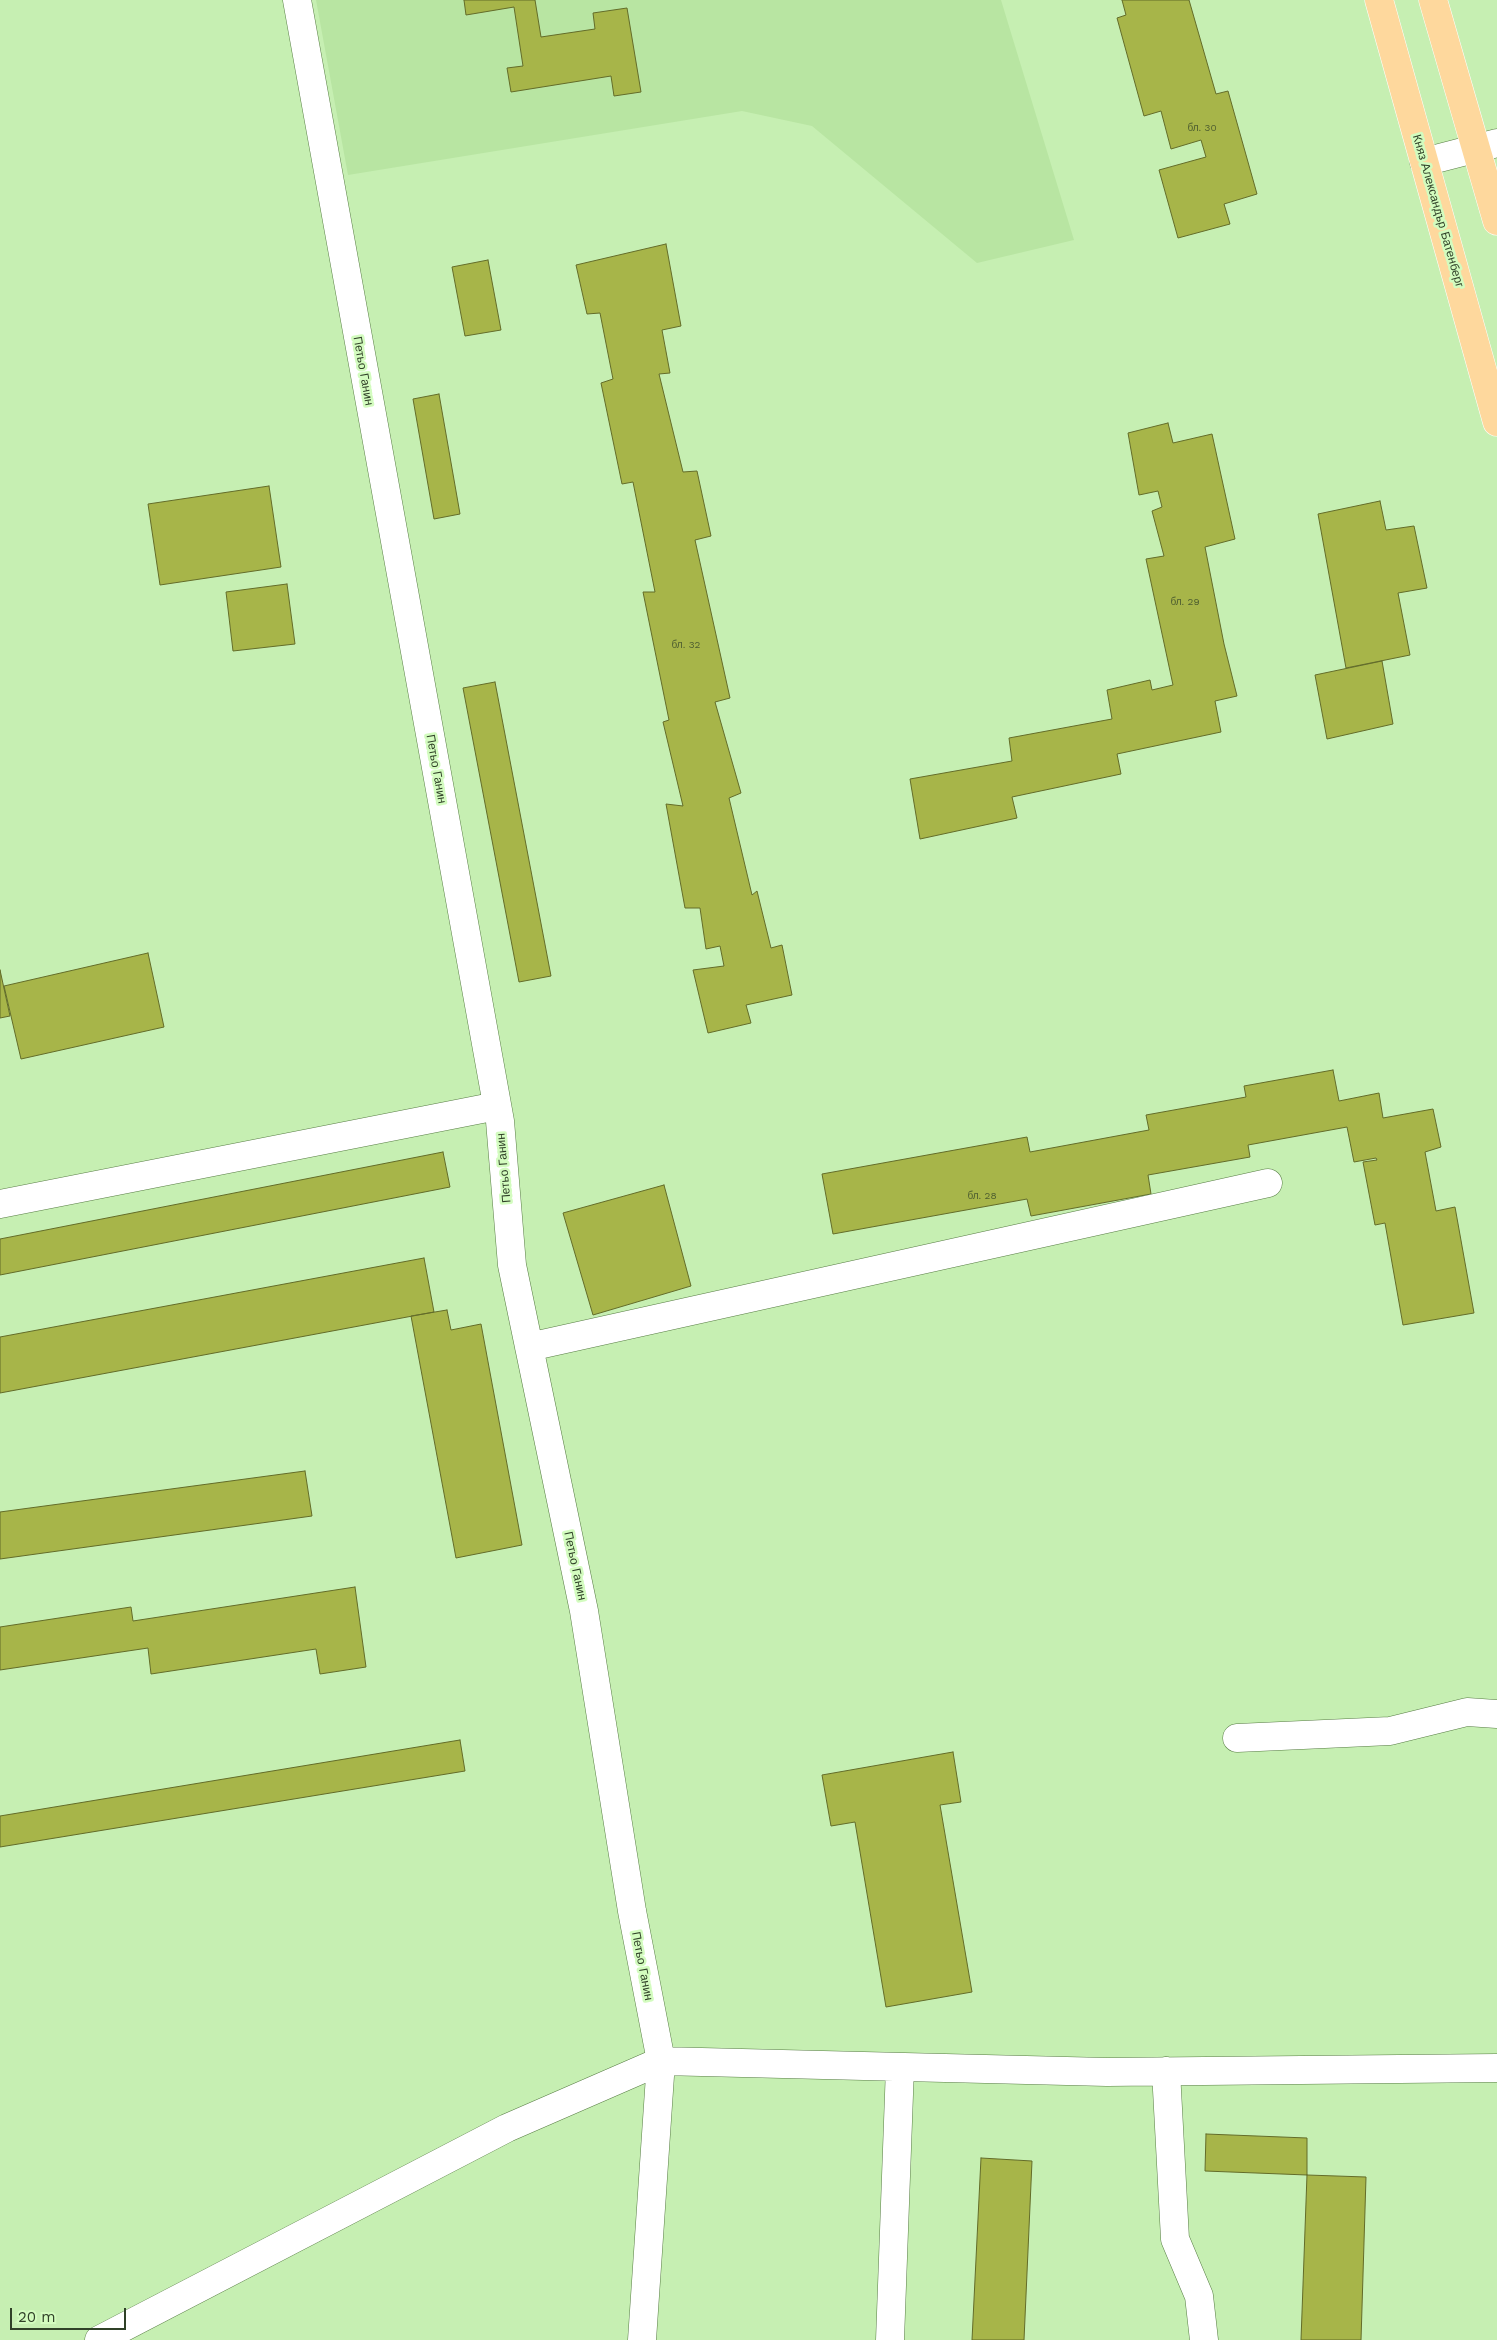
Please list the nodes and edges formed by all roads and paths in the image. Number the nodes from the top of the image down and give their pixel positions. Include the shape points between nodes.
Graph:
1 (297, 0) edge
2 (1379, 0) edge
3 (1433, 0) edge
4 (1486, 146) edge
5 (1424, 162) junction
6 (1497, 221) edge
7 (1497, 422) edge
8 (497, 1106) junction
9 (1268, 1183) dead end
10 (0, 1204) edge
11 (529, 1347) junction
12 (1497, 1714) edge
13 (1237, 1738) dead end
14 (661, 2061) junction
15 (900, 2067) junction
16 (1497, 2068) edge
17 (1166, 2072) junction
18 (99, 2340) edge
19 (642, 2340) edge
20 (890, 2340) edge
21 (1204, 2340) edge

1 - 8 street, Петьо Ганин
2 - 5 main road, Княз Александър Батенберг
3 - 4 main road
4 - 5 street
4 - 6 main road
5 - 7 main road, Княз Александър Батенберг
8 - 10 street
8 - 11 street, Петьо Ганин via 512,1265
9 - 11 street
11 - 14 street, Петьо Ганин via 584,1611 632,1911
12 - 13 street via 1467,1712 1390,1731
14 - 15 street
14 - 18 street via 507,2128
14 - 19 street, Петьо Ганин
15 - 17 street
15 - 20 street
16 - 17 street
17 - 21 street via 1176,2238 1199,2296

